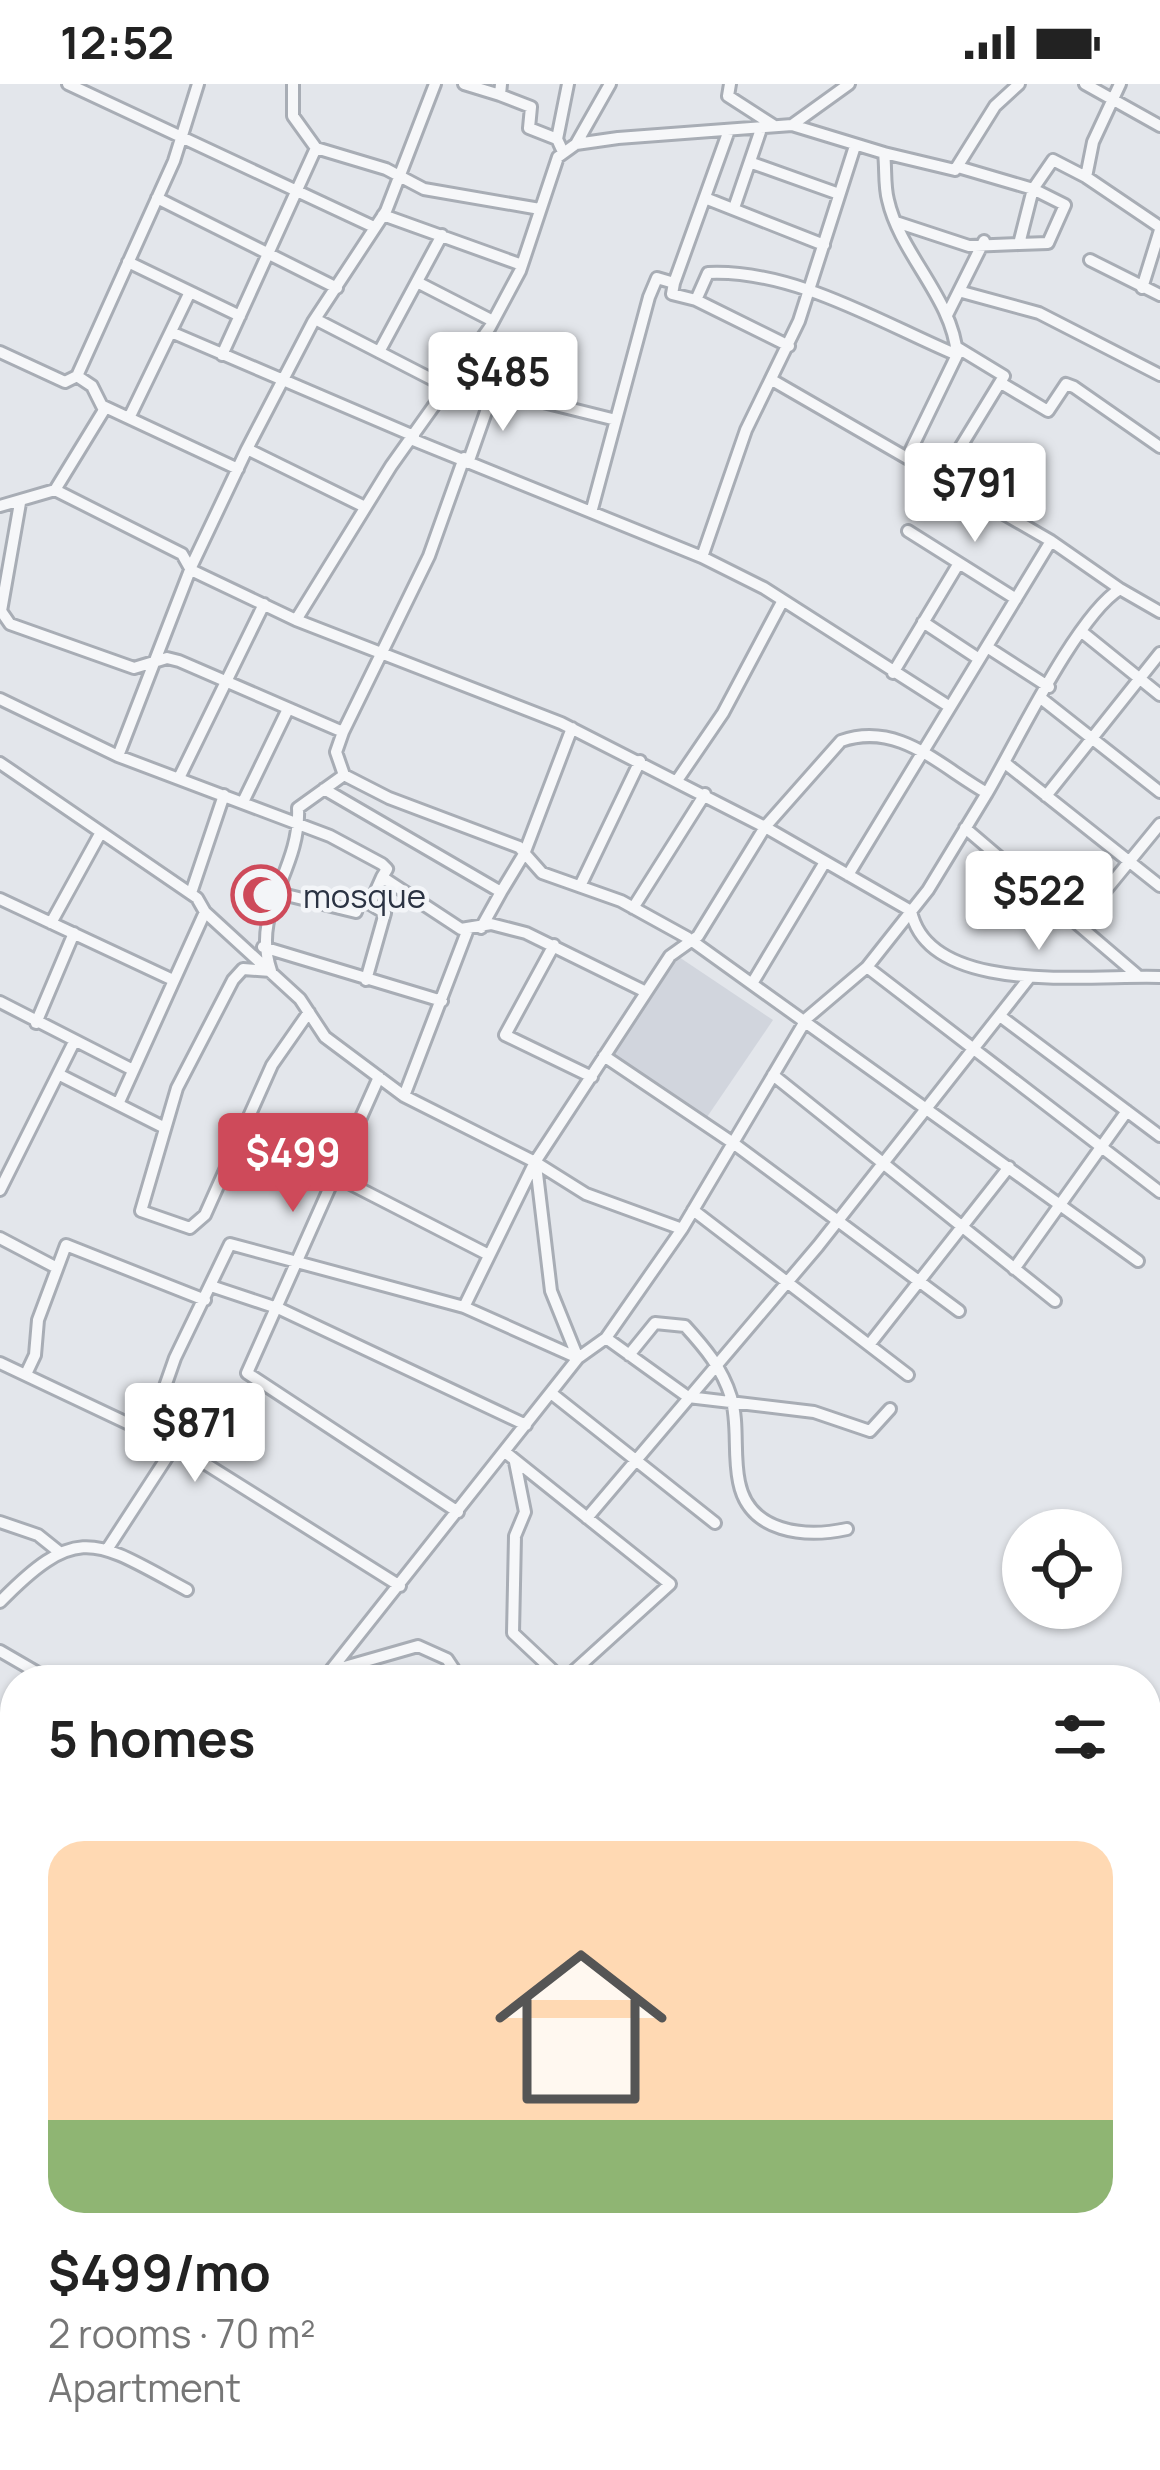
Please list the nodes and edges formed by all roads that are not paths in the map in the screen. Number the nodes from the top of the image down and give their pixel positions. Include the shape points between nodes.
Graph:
1 (198, 84) edge
2 (293, 84) edge
3 (435, 84) edge
4 (464, 84) edge
5 (568, 84) edge
6 (610, 84) edge
7 (730, 84) edge
8 (849, 84) edge
9 (1019, 84) edge
10 (1085, 84) edge
11 (1120, 84) edge
12 (76, 86) edge
13 (501, 89) edge
14 (1115, 102) junction
15 (792, 125) junction
16 (1160, 126) edge
17 (767, 127) junction
18 (728, 133) junction
19 (182, 136) junction
20 (576, 144) junction
21 (560, 146) junction
22 (855, 146) junction
23 (316, 148) junction
24 (884, 152) junction
25 (752, 163) junction
26 (958, 167) junction
27 (398, 176) junction
28 (1086, 177) junction
29 (1033, 189) junction
30 (298, 191) junction
31 (839, 194) junction
32 (158, 198) junction
33 (705, 198) junction
34 (734, 208) junction
35 (539, 209) junction
36 (383, 215) junction
37 (896, 222) junction
38 (374, 227) junction
39 (1160, 228) edge
40 (442, 235) junction
41 (984, 242) junction
42 (1018, 244) junction
43 (824, 245) junction
44 (269, 254) junction
45 (1090, 260) dead end
46 (128, 262) junction
47 (522, 265) junction
48 (417, 282) junction
49 (674, 284) junction
50 (337, 288) junction
51 (1142, 288) junction
52 (809, 291) junction
53 (190, 292) junction
54 (962, 292) junction
55 (1160, 295) edge
56 (696, 300) junction
57 (947, 315) junction
58 (241, 316) junction
59 (315, 320) junction
60 (493, 321) junction
61 (171, 332) junction
62 (789, 346) junction
63 (0, 352) edge
64 (379, 352) junction
65 (958, 352) junction
66 (223, 355) junction
67 (1160, 375) edge
68 (77, 376) junction
69 (772, 380) junction
70 (282, 381) junction
71 (1000, 383) junction
72 (452, 384) junction
73 (494, 389) junction
74 (103, 406) junction
75 (130, 418) junction
76 (616, 420) junction
77 (412, 438) junction
78 (1160, 447) edge
79 (247, 449) junction
80 (907, 458) junction
81 (466, 460) junction
82 (238, 469) junction
83 (940, 479) junction
84 (55, 490) junction
85 (20, 503) junction
86 (0, 506) edge
87 (365, 507) junction
88 (592, 509) junction
89 (908, 530) dead end
90 (1051, 541) junction
91 (702, 557) junction
92 (959, 563) junction
93 (191, 570) junction
94 (1120, 589) junction
95 (1016, 599) junction
96 (782, 602) junction
97 (264, 604) junction
98 (1, 612) edge
99 (1160, 612) edge
100 (296, 620) junction
101 (923, 622) junction
102 (1082, 632) junction
103 (987, 647) junction
104 (383, 650) junction
105 (1160, 653) edge
106 (980, 659) junction
107 (156, 661) junction
108 (893, 673) junction
109 (1140, 679) junction
110 (227, 682) junction
111 (1049, 687) junction
112 (1160, 695) edge
113 (0, 699) edge
114 (1042, 699) junction
115 (950, 707) junction
116 (288, 709) junction
117 (572, 728) junction
118 (343, 732) junction
119 (1092, 739) junction
120 (921, 752) junction
121 (118, 756) junction
122 (640, 761) junction
123 (0, 763) edge
124 (1005, 763) junction
125 (344, 775) junction
126 (179, 778) junction
127 (678, 779) junction
128 (324, 789) junction
129 (1160, 792) edge
130 (987, 793) junction
131 (705, 794) junction
132 (224, 795) junction
133 (1046, 796) junction
134 (243, 802) junction
135 (299, 824) junction
136 (1160, 824) edge
137 (765, 827) junction
138 (965, 828) junction
139 (100, 834) junction
140 (524, 854) junction
141 (825, 862) junction
142 (1130, 862) junction
143 (848, 875) junction
144 (382, 877) junction
145 (581, 884) junction
146 (1160, 886) edge
147 (500, 892) junction
148 (191, 893) junction
149 (278, 893) junction
150 (0, 898) edge
151 (370, 904) junction
152 (633, 908) junction
153 (911, 911) junction
154 (205, 912) junction
155 (51, 922) junction
156 (1078, 924) junction
157 (475, 928) junction
158 (74, 933) junction
159 (688, 938) junction
160 (554, 945) junction
161 (263, 947) junction
162 (867, 967) junction
163 (271, 971) junction
164 (1138, 976) junction
165 (1160, 976) edge
166 (1030, 977) junction
167 (173, 980) junction
168 (366, 980) junction
169 (753, 982) junction
170 (646, 992) junction
171 (442, 1001) junction
172 (0, 1002) edge
173 (309, 1012) junction
174 (1000, 1016) junction
175 (807, 1018) junction
176 (36, 1023) junction
177 (74, 1042) junction
178 (975, 1047) junction
179 (604, 1056) junction
180 (133, 1070) junction
181 (58, 1074) junction
182 (773, 1075) junction
183 (380, 1077) junction
184 (592, 1077) junction
185 (404, 1096) junction
186 (119, 1102) junction
187 (928, 1107) junction
188 (1127, 1111) junction
189 (163, 1127) junction
190 (1160, 1136) edge
191 (241, 1137) junction
192 (733, 1143) junction
193 (1102, 1146) junction
194 (536, 1162) junction
195 (884, 1164) junction
196 (1010, 1166) junction
197 (4, 1169) edge
198 (333, 1175) junction
199 (0, 1190) edge
200 (1160, 1192) edge
201 (1060, 1204) junction
202 (693, 1210) junction
203 (837, 1222) junction
204 (962, 1227) junction
205 (682, 1229) junction
206 (0, 1238) edge
207 (487, 1254) junction
208 (299, 1261) junction
209 (1138, 1261) dead end
210 (57, 1268) junction
211 (1014, 1269) junction
212 (787, 1282) junction
213 (919, 1282) junction
214 (211, 1286) junction
215 (205, 1300) junction
216 (1055, 1301) dead end
217 (464, 1307) junction
218 (280, 1309) junction
219 (959, 1311) dead end
220 (606, 1338) junction
221 (869, 1345) junction
222 (629, 1355) junction
223 (578, 1358) junction
224 (0, 1363) edge
225 (716, 1364) junction
226 (26, 1374) junction
227 (908, 1375) dead end
228 (551, 1393) junction
229 (688, 1397) junction
230 (732, 1400) junction
231 (890, 1409) dead end
232 (526, 1425) junction
233 (149, 1432) junction
234 (175, 1445) junction
235 (510, 1456) junction
236 (638, 1460) junction
237 (458, 1512) junction
238 (587, 1518) junction
239 (0, 1522) edge
240 (715, 1523) dead end
241 (847, 1529) dead end
242 (108, 1548) junction
243 (58, 1551) junction
244 (400, 1586) junction
245 (188, 1590) dead end
246 (0, 1602) edge
247 (336, 1665) edge
248 (360, 1665) edge
249 (451, 1665) edge
250 (547, 1665) edge
251 (580, 1665) edge

1 - 19 street
2 - 23 street via 293,116
3 - 27 street
4 - 13 street
5 - 21 street
6 - 20 street
7 - 17 street via 728,96
8 - 15 street
9 - 26 street via 995,106
10 - 14 street
11 - 14 street
12 - 19 street
13 - 21 street via 531,107 529,128
14 - 16 street
14 - 28 street via 1102,117
15 - 17 street
15 - 22 street
17 - 18 street
17 - 25 street
18 - 20 street
18 - 33 street
19 - 30 street
19 - 32 street
20 - 21 street
21 - 35 street
22 - 24 street
22 - 31 street
23 - 27 street
23 - 30 street
24 - 26 street
24 - 37 street
25 - 31 street
25 - 34 street
26 - 29 street
27 - 35 street via 424,189
27 - 36 street
28 - 29 street via 1053,160
28 - 39 street
29 - 42 street
29 - 42 street via 1065,205 1048,243
30 - 38 street
30 - 44 street
31 - 43 street
32 - 44 street
32 - 46 street
33 - 34 street
33 - 49 street
34 - 43 street
35 - 47 street
36 - 38 street
36 - 40 street
37 - 41 street via 969,246
37 - 57 street
38 - 50 street
39 - 51 street
40 - 47 street
40 - 48 street
41 - 42 street
41 - 54 street
43 - 52 street
44 - 50 street
44 - 58 street
45 - 51 street
46 - 53 street
46 - 68 street
47 - 60 street
48 - 60 street
48 - 64 street
49 - 56 street via 672,294
49 - 76 street via 657,278
50 - 59 street
51 - 55 street
52 - 56 street via 708,273
52 - 62 street
52 - 65 street
53 - 58 street
53 - 61 street
54 - 57 street
54 - 67 street via 1040,313
56 - 62 street
57 - 65 street
58 - 66 street
59 - 64 street
59 - 70 street
60 - 72 street
61 - 66 street
61 - 75 street
62 - 69 street
63 - 68 street via 65,382
64 - 72 street
65 - 71 street via 1003,373
65 - 80 street
66 - 70 street
68 - 74 street
69 - 80 street
69 - 91 street
70 - 77 street
70 - 79 street
71 - 78 street via 1048,412 1066,384 1074,387
71 - 83 street
72 - 73 street
72 - 77 street
73 - 76 street
73 - 81 street
74 - 75 street
74 - 84 street
75 - 82 street
76 - 88 street
77 - 81 street
77 - 87 street
79 - 82 street
79 - 87 street
80 - 83 street
81 - 88 street
81 - 104 street
82 - 93 street
83 - 90 street
84 - 85 street
84 - 93 street via 182,554
85 - 86 street
85 - 98 street
87 - 100 street
88 - 91 street
89 - 92 street
90 - 94 street
90 - 95 street
91 - 96 street
92 - 95 street
92 - 101 street
93 - 97 street
93 - 107 street
94 - 99 street
94 - 102 street
95 - 103 street
96 - 108 street
96 - 127 street
97 - 100 street
97 - 110 street
98 - 107 street via 10,624 134,668
100 - 104 street
101 - 106 street
101 - 108 street
102 - 109 street
102 - 111 street
103 - 106 street
103 - 111 street
104 - 117 street
104 - 118 street
105 - 109 street
106 - 115 street
107 - 110 street via 179,661
107 - 121 street
108 - 115 street
109 - 112 street
109 - 119 street
110 - 116 street
110 - 126 street
111 - 114 street
113 - 121 street
114 - 119 street
114 - 124 street
115 - 120 street
116 - 118 street
116 - 134 street
117 - 122 street
117 - 140 street
118 - 125 street via 337,752
119 - 129 street
119 - 133 street
120 - 130 street
120 - 137 street via 885,734 841,741
120 - 143 street
121 - 126 street
122 - 127 street
122 - 145 street
123 - 139 street
124 - 130 street
124 - 133 street
125 - 128 street
125 - 140 street
126 - 132 street
127 - 131 street
128 - 135 street via 298,808
128 - 147 street
130 - 138 street
131 - 137 street
131 - 152 street
132 - 134 street
132 - 148 street
133 - 142 street
134 - 135 street
135 - 144 street via 382,864
135 - 149 street
136 - 142 street
137 - 141 street
137 - 159 street via 726,897
138 - 153 street
138 - 156 street
139 - 148 street
139 - 155 street
140 - 145 street via 542,873
140 - 147 street
141 - 143 street
141 - 169 street
142 - 146 street
142 - 156 street
143 - 153 street
144 - 151 street
144 - 157 street
145 - 152 street
147 - 157 street
148 - 154 street
149 - 151 street via 356,912 359,901
149 - 161 street
150 - 155 street
151 - 168 street via 385,913
152 - 159 street
153 - 162 street
153 - 166 street via 914,923 958,961
154 - 163 street
154 - 167 street
155 - 158 street
156 - 164 street
157 - 160 street via 491,924
157 - 171 street
158 - 167 street
158 - 176 street
159 - 169 street
159 - 170 street
160 - 170 street
160 - 184 street via 505,1035
161 - 163 street
161 - 168 street
162 - 175 street
162 - 178 street
163 - 173 street
163 - 189 street via 243,970 232,980
164 - 165 street
164 - 166 street
166 - 174 street
167 - 180 street
168 - 171 street
169 - 175 street
170 - 179 street
171 - 185 street
172 - 176 street
173 - 183 street via 325,1036
173 - 191 street via 272,1065
174 - 178 street
174 - 188 street
175 - 182 street
175 - 187 street
176 - 177 street
177 - 180 street
177 - 181 street
178 - 187 street
178 - 193 street
179 - 184 street
179 - 192 street
180 - 186 street
181 - 186 street
181 - 197 street
182 - 192 street
182 - 195 street
183 - 185 street
183 - 198 street
184 - 194 street
185 - 194 street
186 - 189 street
187 - 195 street
187 - 196 street
188 - 190 street
188 - 193 street
189 - 191 street via 141,1211 190,1228 205,1215
191 - 198 street
192 - 202 street
192 - 203 street
193 - 200 street
193 - 201 street
194 - 205 street via 586,1194
194 - 207 street
194 - 223 street via 551,1291
195 - 203 street
195 - 204 street
196 - 201 street
196 - 204 street
197 - 199 street
198 - 207 street
198 - 208 street
201 - 209 street
201 - 211 street
202 - 205 street
202 - 212 street
203 - 212 street
203 - 213 street
204 - 211 street
204 - 213 street
205 - 220 street
206 - 210 street
207 - 217 street
208 - 214 street via 230,1244
208 - 217 street
208 - 218 street
210 - 215 street via 66,1245
210 - 226 street
211 - 216 street
212 - 221 street
212 - 225 street
213 - 219 street
213 - 221 street
214 - 215 street
214 - 218 street
215 - 233 street
217 - 223 street
218 - 232 street
218 - 237 street via 248,1372
220 - 222 street
220 - 223 street
221 - 227 street
222 - 225 street via 655,1323 670,1324 685,1326
222 - 229 street
223 - 228 street
224 - 226 street
225 - 229 street
225 - 230 street
226 - 233 street
228 - 232 street
228 - 236 street
229 - 230 street
229 - 236 street
230 - 231 street via 814,1412 870,1431
230 - 241 street via 739,1485 749,1506 782,1530
232 - 235 street
233 - 234 street
234 - 242 street
234 - 244 street
235 - 237 street
235 - 238 street
235 - 250 street via 525,1513 515,1536 513,1633
236 - 238 street
236 - 240 street
237 - 244 street
238 - 251 street via 670,1585
239 - 243 street via 38,1534
242 - 243 street
242 - 245 street
243 - 246 street
244 - 247 street
248 - 249 street via 418,1646

